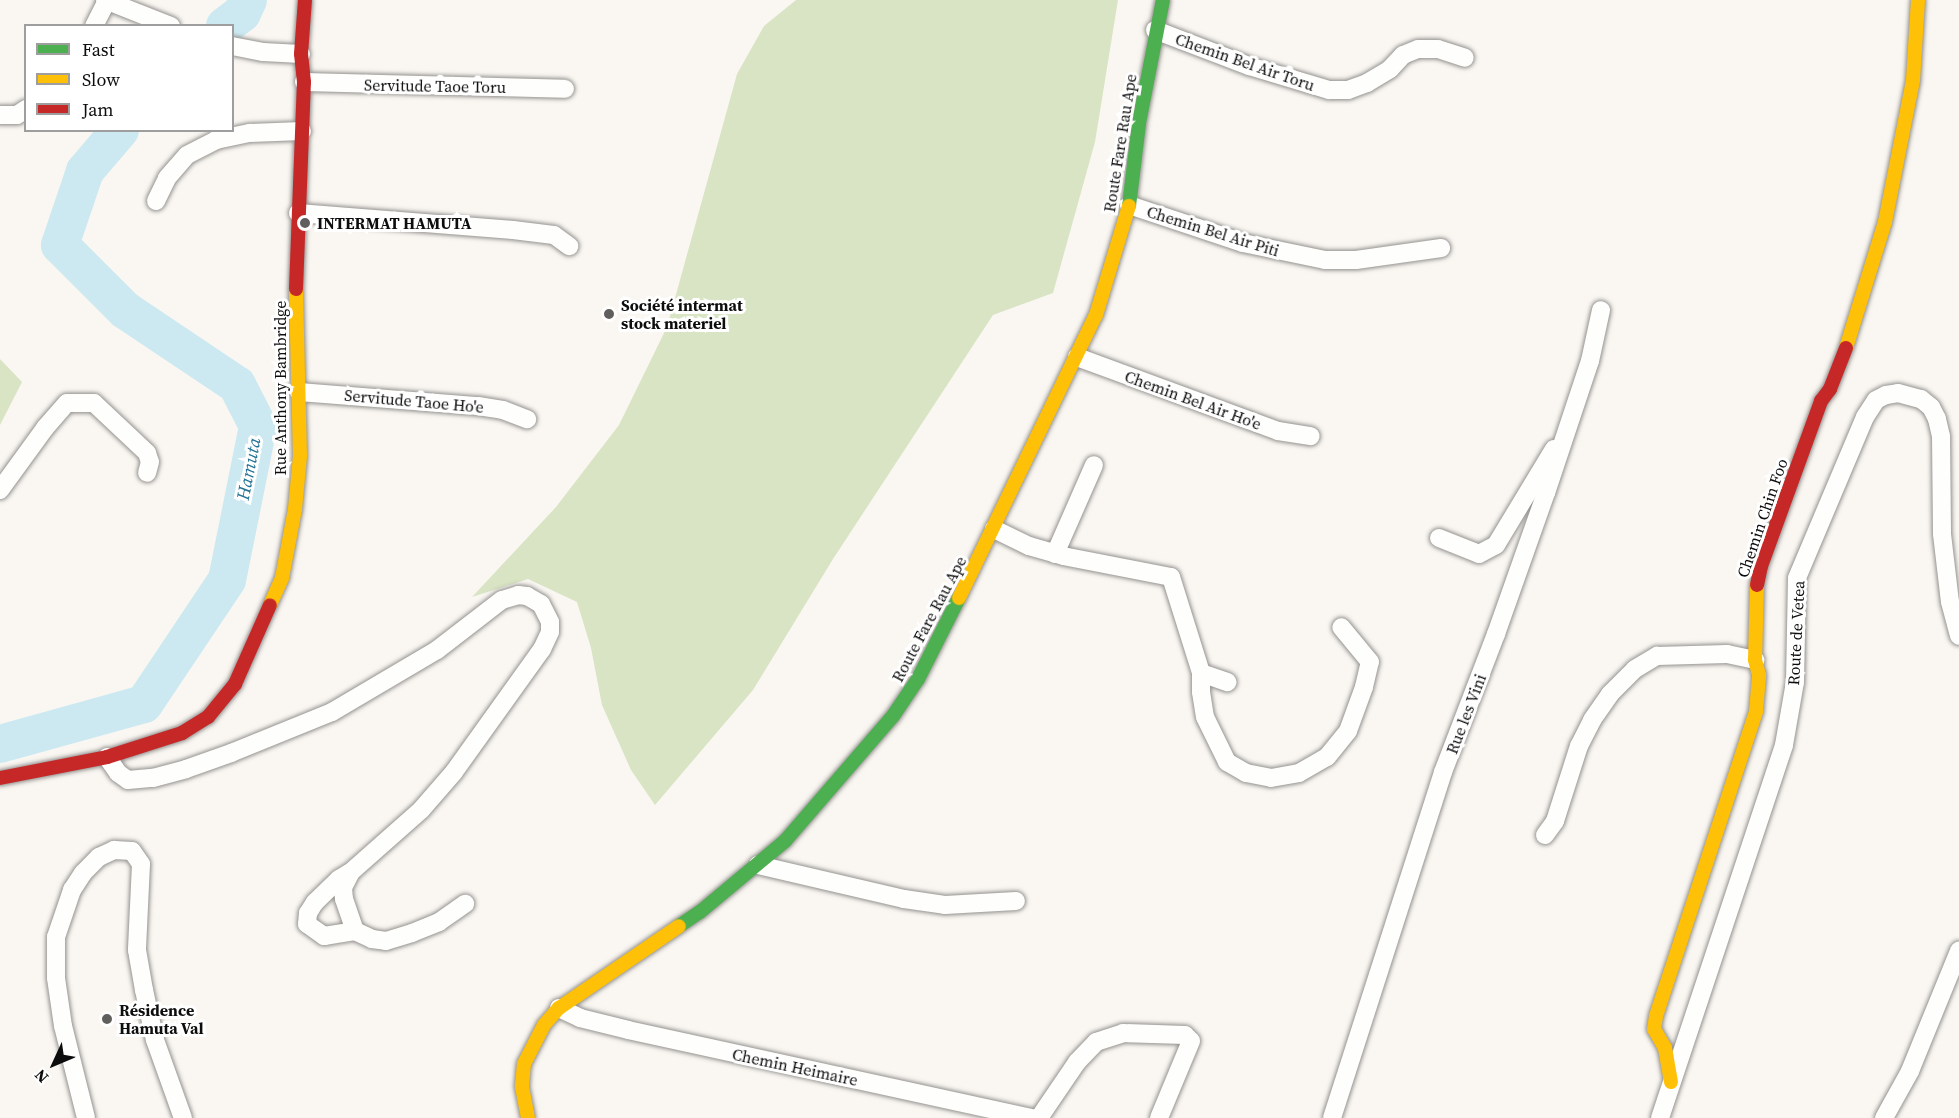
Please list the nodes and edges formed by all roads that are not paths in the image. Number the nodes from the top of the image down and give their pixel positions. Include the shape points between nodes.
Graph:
1 (305, 0) edge
2 (1163, 0) edge
3 (1918, 0) edge
4 (106, 1) edge
5 (95, 24) edge
6 (166, 24) edge
7 (1155, 30) junction
8 (234, 46) edge
9 (301, 54) junction
10 (1465, 58) dead end
11 (304, 82) junction
12 (565, 89) dead end
13 (24, 110) edge
14 (0, 115) edge
15 (302, 131) junction
16 (156, 201) dead end
17 (1129, 205) junction
18 (298, 213) junction
19 (569, 246) dead end
20 (1441, 248) dead end
21 (1601, 310) dead end
22 (1077, 357) junction
23 (299, 392) junction
24 (527, 419) dead end
25 (1565, 434) junction
26 (1311, 436) dead end
27 (1094, 465) dead end
28 (147, 473) dead end
29 (0, 490) edge
30 (994, 530) junction
31 (1439, 538) dead end
32 (1055, 554) junction
33 (1341, 627) dead end
34 (1959, 636) edge
35 (1755, 660) junction
36 (1201, 673) junction
37 (1227, 682) dead end
38 (107, 757) junction
39 (0, 778) edge
40 (1545, 835) dead end
41 (758, 865) junction
42 (351, 872) junction
43 (1016, 901) dead end
44 (465, 904) dead end
45 (355, 931) junction
46 (1959, 951) edge
47 (559, 1008) junction
48 (1671, 1082) junction
49 (86, 1118) edge
50 (183, 1118) edge
51 (528, 1118) edge
52 (1032, 1118) edge
53 (1039, 1118) edge
54 (1159, 1118) edge
55 (1332, 1118) edge
56 (1660, 1118) edge
57 (1884, 1118) edge

1 - 9 main road, Rue Anthony Bambridge
2 - 7 main road, Route Fare Rau Ape
3 - 35 main road, Chemin Chin Foo via 1913,80 1885,222 1842,361 1821,401 1761,566 1755,594
4 - 5 street
4 - 6 street
7 - 10 street, Chemin Bel Air Toru via 1249,66 1329,90 1348,90 1367,83 1390,69 1403,55 1418,49 1438,49
7 - 17 main road, Route Fare Rau Ape
8 - 9 street
9 - 11 main road, Rue Anthony Bambridge
11 - 12 street, Servitude Taoe Toru
11 - 15 main road, Rue Anthony Bambridge
13 - 14 street via 17,115
15 - 16 street via 250,133 216,140 187,155 167,178
15 - 18 main road, Rue Anthony Bambridge
17 - 20 street, Chemin Bel Air Piti via 1243,243 1325,260 1356,260
17 - 22 main road, Route Fare Rau Ape via 1099,305
18 - 19 street via 513,230 554,235
18 - 23 main road, Rue Anthony Bambridge
21 - 25 street, Rue les Vini via 1590,361
22 - 26 street, Chemin Bel Air Ho'e via 1278,431
22 - 30 main road, Route Fare Rau Ape
23 - 24 street, Servitude Taoe Ho'e via 478,406
23 - 38 main road, Rue Anthony Bambridge via 300,456 282,578 234,684 208,717 182,733
25 - 31 street via 1540,468 1496,545 1479,554
25 - 55 street, Rue les Vini via 1527,550 1443,772
27 - 32 street
28 - 29 street via 147,453 94,403 67,403
30 - 32 street
30 - 41 main road, Route Fare Rau Ape via 918,680 893,716 823,800
32 - 36 street via 1171,577
33 - 36 street via 1370,662 1365,687 1348,731 1327,757 1299,773 1272,778 1246,772 1227,762 1205,717
34 - 48 street, Route de Vetea via 1950,602 1942,534 1941,436 1937,420 1931,407 1921,399 1898,393 1886,396 1876,400 1865,417 1797,578 1795,682 1784,745
35 - 40 street via 1727,654 1657,656 1635,669 1592,720 1579,746 1555,821
35 - 48 main road, Chemin Chin Foo via 1759,675 1749,739 1656,1016 1654,1029 1665,1048
36 - 37 street
38 - 39 main road, Rue Anthony Bambridge
38 - 42 street via 128,780 186,770 332,712 437,650 502,600 518,595 535,600 547,612 550,632 531,665 484,733 421,810
41 - 43 street via 904,899 945,904
41 - 47 main road, Route Fare Rau Ape via 700,912
42 - 45 street via 344,899
42 - 45 street via 315,902 307,924 324,936
44 - 45 street via 439,922 386,941
46 - 57 street via 1910,1071
47 - 51 main road, Route Fare Rau Ape via 544,1025 524,1064 522,1086
47 - 52 street, Chemin Heimaire via 580,1018 628,1030
48 - 56 street, Route de Vetea
49 - 50 street via 63,1026 56,978 56,937 68,900 83,873 114,849 132,851 141,864 137,950 155,1040
53 - 54 street via 1095,1042 1123,1033 1185,1035 1191,1041

